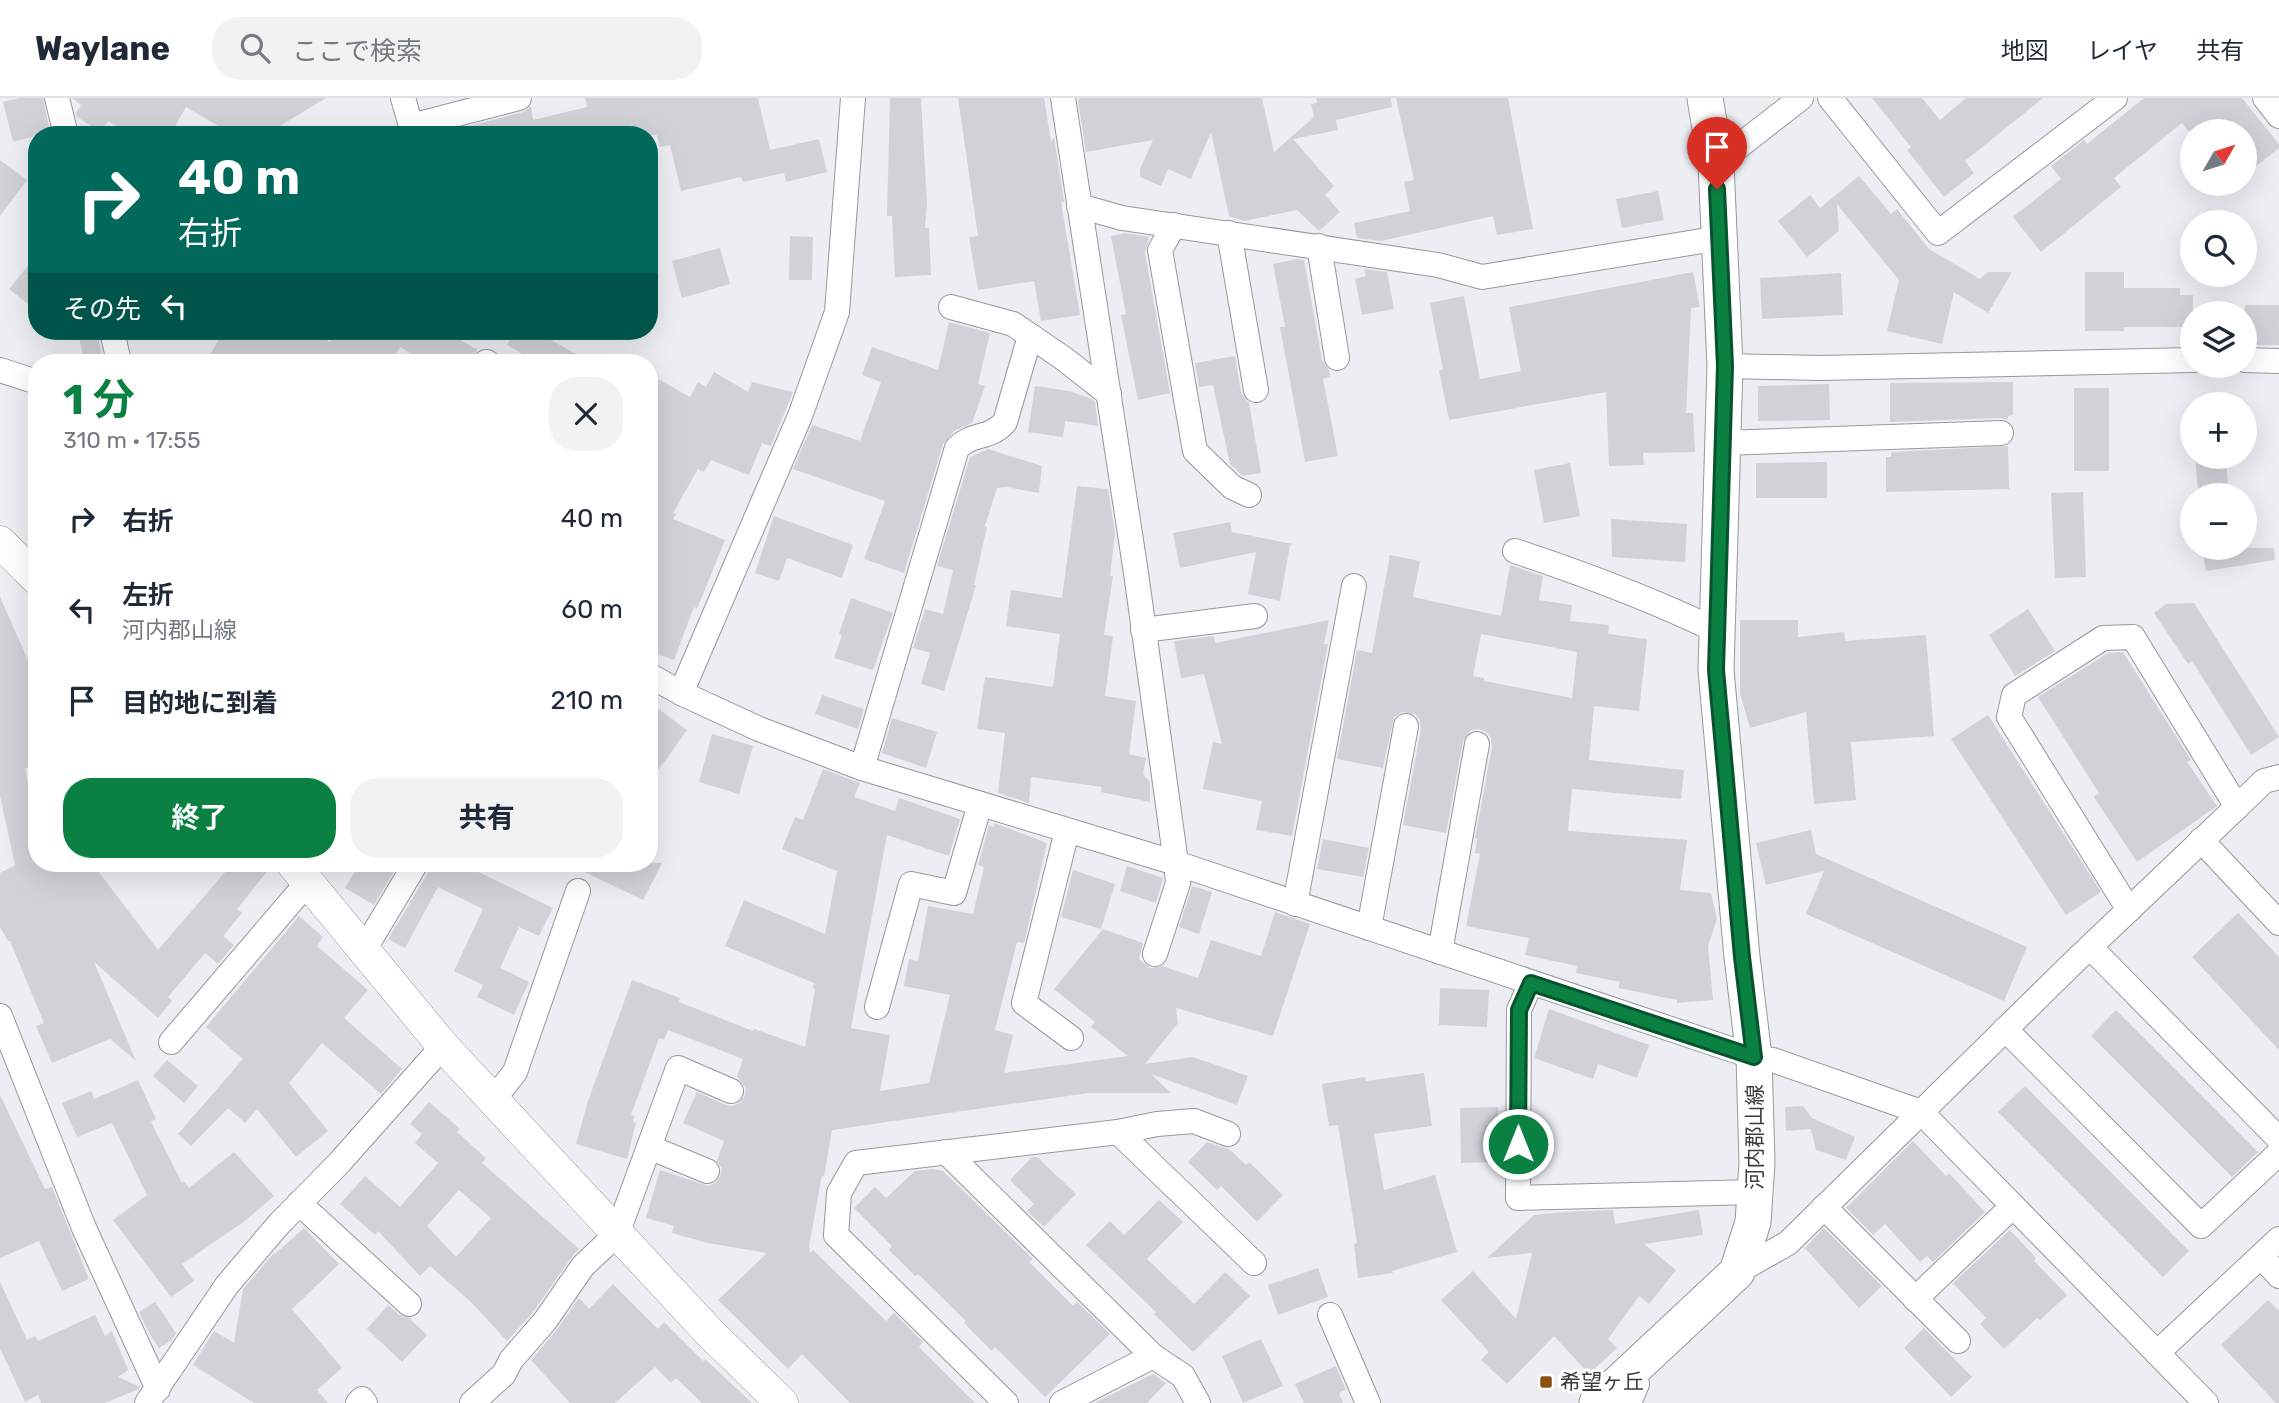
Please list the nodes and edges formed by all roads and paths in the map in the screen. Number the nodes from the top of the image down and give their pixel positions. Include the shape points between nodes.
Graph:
1 (57, 98) edge
2 (403, 98) edge
3 (519, 98) edge
4 (853, 98) edge
5 (1063, 98) edge
6 (1704, 98) edge
7 (1801, 98) edge
8 (1830, 98) edge
9 (2115, 98) edge
10 (2265, 98) edge
11 (2279, 116) edge
12 (64, 126) edge
13 (1716, 164) junction
14 (1079, 206) junction
15 (1174, 225) junction
16 (1229, 233) junction
17 (1720, 238) junction
18 (1319, 246) junction
19 (951, 307) dead end
20 (1030, 335) junction
21 (1337, 358) dead end
22 (2180, 360) edge
23 (2257, 360) edge
24 (2279, 361) edge
25 (1725, 366) junction
26 (0, 370) edge
27 (28, 379) edge
28 (1256, 390) dead end
29 (1109, 394) junction
30 (2001, 433) dead end
31 (1723, 443) junction
32 (1249, 495) dead end
33 (0, 542) edge
34 (1515, 551) dead end
35 (28, 570) edge
36 (1354, 586) dead end
37 (1255, 616) dead end
38 (1143, 630) junction
39 (1717, 631) junction
40 (658, 681) edge
41 (681, 693) junction
42 (1406, 726) dead end
43 (1477, 744) dead end
44 (862, 768) junction
45 (2279, 777) edge
46 (980, 804) junction
47 (2237, 807) junction
48 (1068, 831) junction
49 (2202, 840) junction
50 (1176, 863) junction
51 (300, 872) edge
52 (410, 872) edge
53 (578, 891) dead end
54 (1295, 904) junction
55 (2129, 910) junction
56 (2279, 923) edge
57 (1369, 928) junction
58 (2090, 947) junction
59 (364, 950) junction
60 (1440, 951) junction
61 (1155, 954) dead end
62 (1531, 983) junction
63 (877, 1007) dead end
64 (0, 1016) edge
65 (2005, 1030) junction
66 (1070, 1038) dead end
67 (171, 1042) dead end
68 (443, 1046) junction
69 (1754, 1057) junction
70 (731, 1091) dead end
71 (493, 1100) junction
72 (1921, 1112) junction
73 (1118, 1132) junction
74 (1228, 1134) dead end
75 (2279, 1139) edge
76 (649, 1147) junction
77 (946, 1153) junction
78 (2279, 1153) edge
79 (707, 1171) dead end
80 (1755, 1192) junction
81 (299, 1203) junction
82 (2013, 1206) junction
83 (1824, 1208) junction
84 (617, 1234) junction
85 (2279, 1239) edge
86 (2261, 1256) junction
87 (1254, 1264) dead end
88 (1737, 1272) junction
89 (2279, 1276) edge
90 (1915, 1299) junction
91 (409, 1304) dead end
92 (1330, 1315) dead end
93 (1958, 1342) dead end
94 (2157, 1353) junction
95 (1153, 1356) junction
96 (1631, 1386) edge
97 (153, 1396) edge
98 (780, 1402) edge
99 (358, 1403) edge
100 (365, 1403) edge
101 (471, 1403) edge
102 (1006, 1403) edge
103 (1062, 1403) edge
104 (1198, 1403) edge
105 (1368, 1403) edge
106 (1597, 1403) edge
107 (2206, 1403) edge

1 - 12 street
2 - 3 street via 411,125
4 - 41 street via 837,312 800,416
5 - 14 street
6 - 13 main road, 河内郡山線
7 - 13 street
8 - 9 street via 1938,233
10 - 11 street
13 - 17 main road, 河内郡山線
14 - 15 street
14 - 29 street
15 - 16 street
15 - 32 street via 1160,250 1195,451 1232,487
16 - 18 street
16 - 28 street
17 - 18 street via 1482,277 1438,265
17 - 25 main road, 河内郡山線
18 - 21 street
19 - 20 street via 1013,324
20 - 29 street
20 - 44 street via 1005,422 997,431 964,440 957,448
22 - 25 street
23 - 24 street
25 - 31 main road, 河内郡山線
26 - 27 street
29 - 38 street
30 - 31 street
31 - 39 main road, 河内郡山線
33 - 35 street
34 - 39 street via 1672,609
36 - 54 street
37 - 38 street
38 - 50 street
39 - 69 main road, 河内郡山線 via 1716,670
40 - 41 street
41 - 44 street
42 - 57 street
43 - 60 street
44 - 46 street
45 - 47 street via 2264,781
46 - 48 street
46 - 63 street via 954,892 911,884
47 - 49 street
47 - 55 street via 2133,637 2103,638 2014,695 2009,717
48 - 50 street
48 - 66 street via 1024,1003
49 - 55 street
49 - 56 street
50 - 54 street
50 - 61 street via 1178,883
51 - 59 street
51 - 67 street
52 - 59 street
53 - 71 street via 514,1072
54 - 57 street
55 - 58 street
57 - 60 street
58 - 65 street
58 - 75 street
59 - 68 street
60 - 62 street
62 - 69 street
62 - 80 street via 1519,1010 1518,1198
64 - 97 street
65 - 72 street
65 - 78 street via 2201,1226
68 - 71 street
68 - 81 street
69 - 72 street
69 - 80 main road, 河内郡山線
70 - 76 street via 678,1068
71 - 84 street
72 - 82 street
72 - 83 street
73 - 74 street via 1194,1121
73 - 77 street
73 - 87 street
76 - 79 street
76 - 84 street
77 - 95 street
77 - 102 street via 856,1163 839,1194 836,1234
80 - 88 main road, 河内郡山線 via 1753,1222
81 - 91 street
81 - 97 street via 227,1284
82 - 90 street
82 - 94 street
83 - 88 street via 1788,1242
83 - 90 street
84 - 98 street
84 - 101 street via 583,1266 504,1374
85 - 86 street
86 - 89 street
86 - 94 street
88 - 96 main road, 河内郡山線
90 - 93 street
92 - 105 street
94 - 107 street
95 - 103 street
95 - 104 street via 1183,1376
96 - 106 main road, 河内郡山線
99 - 100 street via 362,1399

